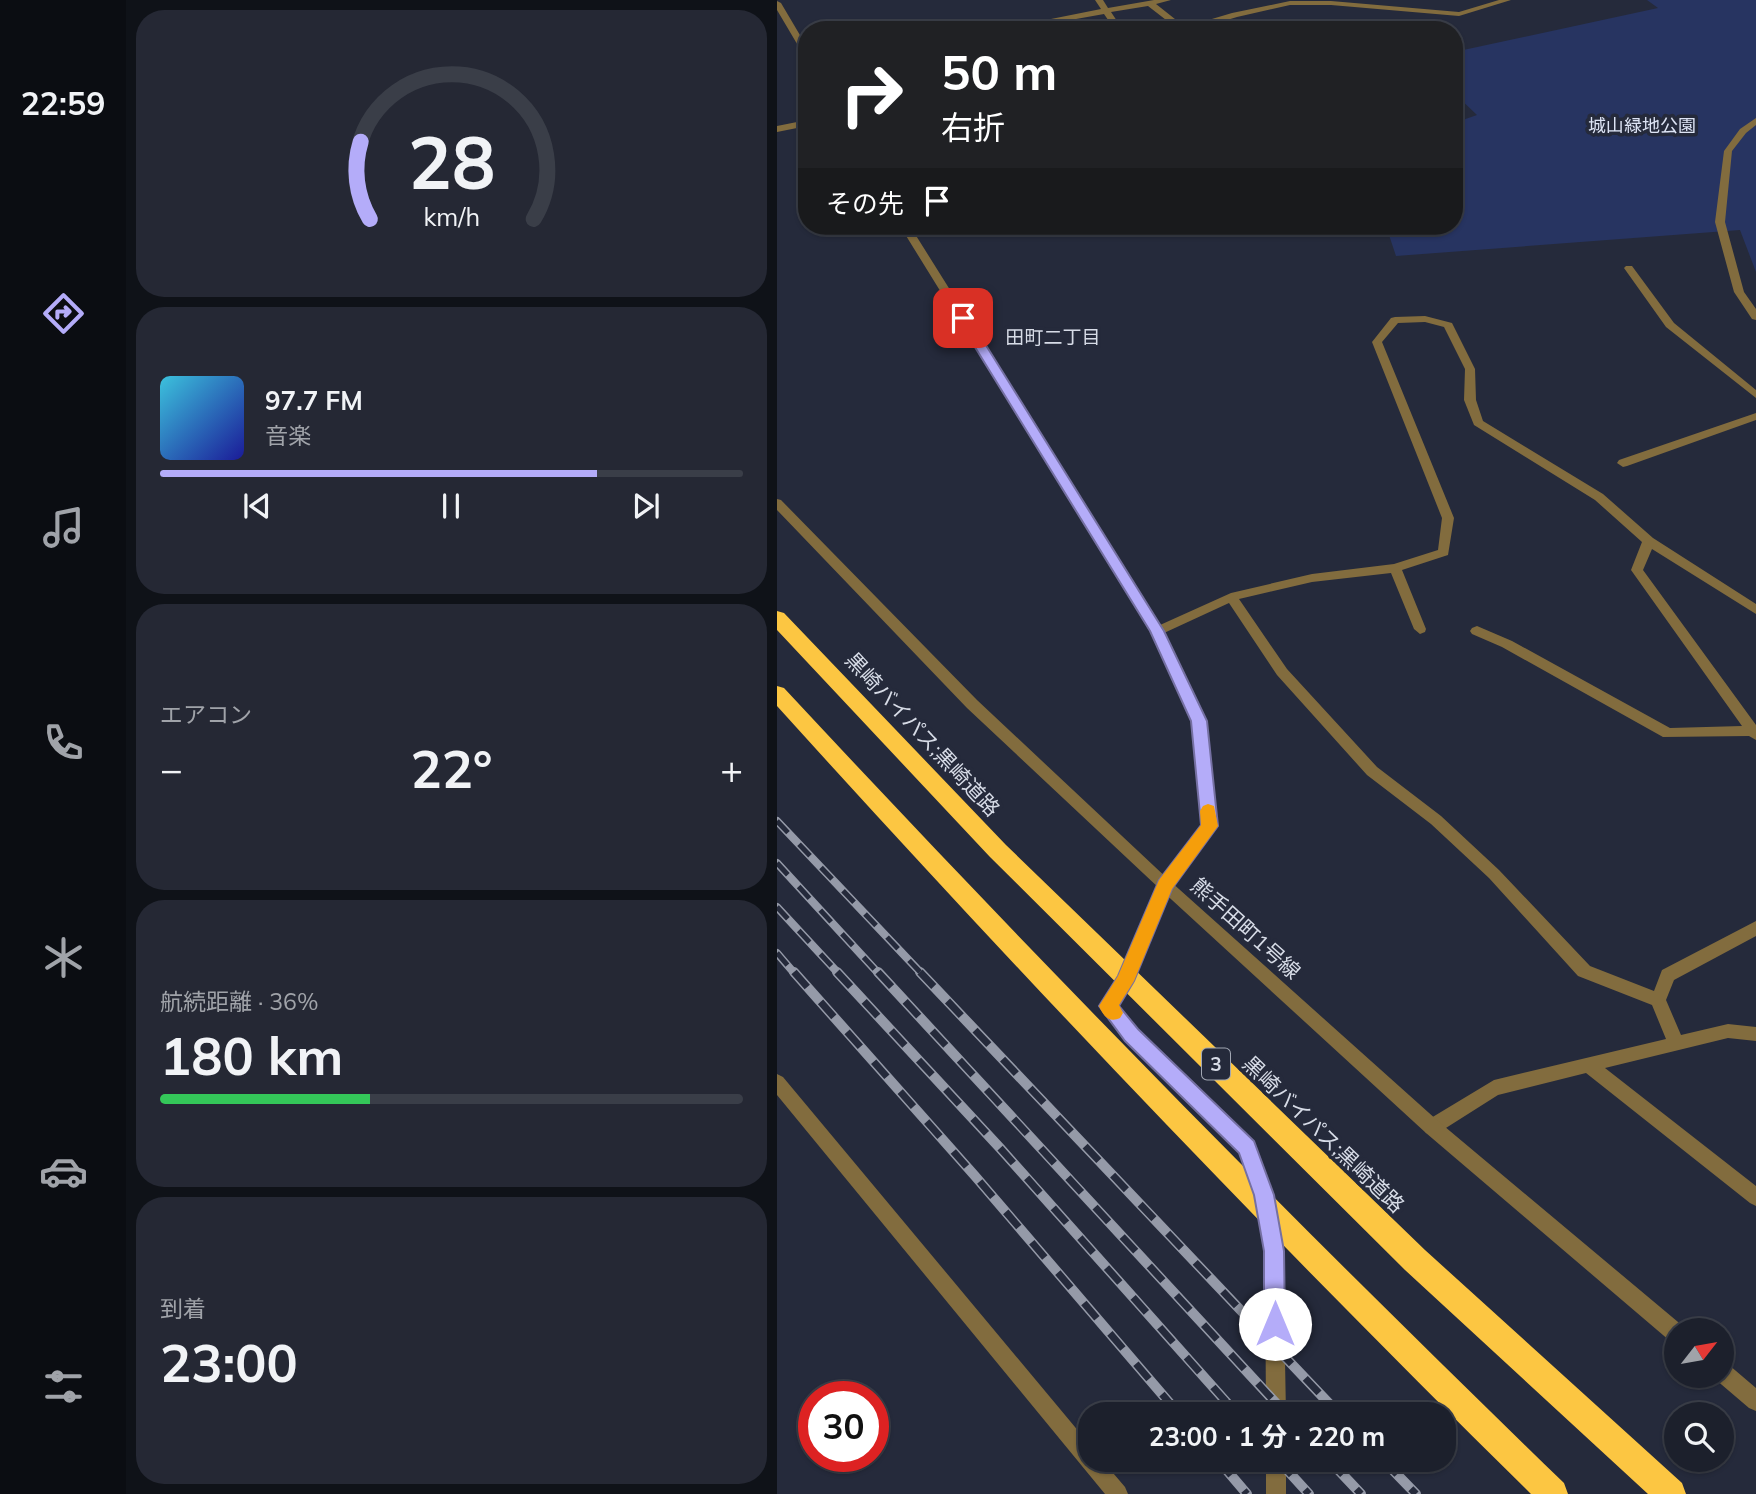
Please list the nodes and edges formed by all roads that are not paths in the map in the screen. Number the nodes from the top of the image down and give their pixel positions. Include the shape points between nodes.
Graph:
1 (1099, 0) edge
2 (1167, 0) edge
3 (1507, 0) edge
4 (777, 3) edge
5 (1149, 3) junction
6 (1105, 10) junction
7 (1047, 21) edge
8 (1113, 21) edge
9 (1172, 21) edge
10 (1215, 21) edge
11 (798, 39) edge
12 (1756, 121) edge
13 (798, 125) edge
14 (777, 129) edge
15 (911, 235) edge
16 (1629, 268) dead end
17 (1756, 317) edge
18 (1756, 395) edge
19 (1756, 416) edge
20 (1623, 463) dead end
21 (777, 503) edge
22 (1649, 541) junction
23 (1395, 568) junction
24 (1231, 597) junction
25 (1756, 610) edge
26 (777, 618) edge
27 (1420, 629) dead end
28 (1157, 631) junction
29 (1476, 631) dead end
30 (777, 693) edge
31 (1755, 733) edge
32 (1165, 885) junction
33 (1756, 928) edge
34 (1658, 1000) junction
35 (1756, 1034) edge
36 (1676, 1044) junction
37 (1589, 1066) junction
38 (777, 1082) edge
39 (1432, 1127) junction
40 (1756, 1197) edge
41 (1664, 1323) edge
42 (1734, 1382) edge
43 (1756, 1401) edge
44 (1276, 1402) edge
45 (1276, 1472) edge
46 (1118, 1494) edge
47 (1276, 1494) edge
48 (1553, 1494) edge
49 (1671, 1494) edge

1 - 6 street
2 - 5 street
3 - 10 street via 1459,14 1290,4
4 - 11 street
5 - 6 street
5 - 9 street
6 - 7 street
6 - 8 street
12 - 17 street via 1728,151 1720,222 1739,292
13 - 14 street
15 - 28 street
16 - 18 street via 1670,325
19 - 20 street
21 - 32 street, 熊手田町1号線 via 972,704
22 - 23 street via 1599,497 1478,424 1470,400 1470,369 1448,325 1425,319 1395,320 1377,342 1448,517 1444,552
22 - 25 street
22 - 31 street via 1637,570
23 - 24 street via 1312,578
23 - 27 street
24 - 28 street
24 - 34 street via 1282,672 1372,771 1436,820 1494,874 1584,971
26 - 49 highway, 黒崎バイパス;黒崎道路 / 3 via 998,851 1345,1192
28 - 32 street via 1199,721 1210,826
29 - 31 street via 1507,643 1668,733
30 - 48 highway via 968,902 1371,1318
32 - 39 street, 熊手田町1号線
32 - 44 street via 1125,981 1108,1006 1247,1148 1264,1195 1274,1251
33 - 34 street via 1668,975
34 - 36 street
35 - 36 street via 1728,1031
36 - 37 street
37 - 39 street via 1494,1088
37 - 40 street
38 - 46 street
39 - 41 street, 熊手田町1号線
42 - 43 street
45 - 47 street

